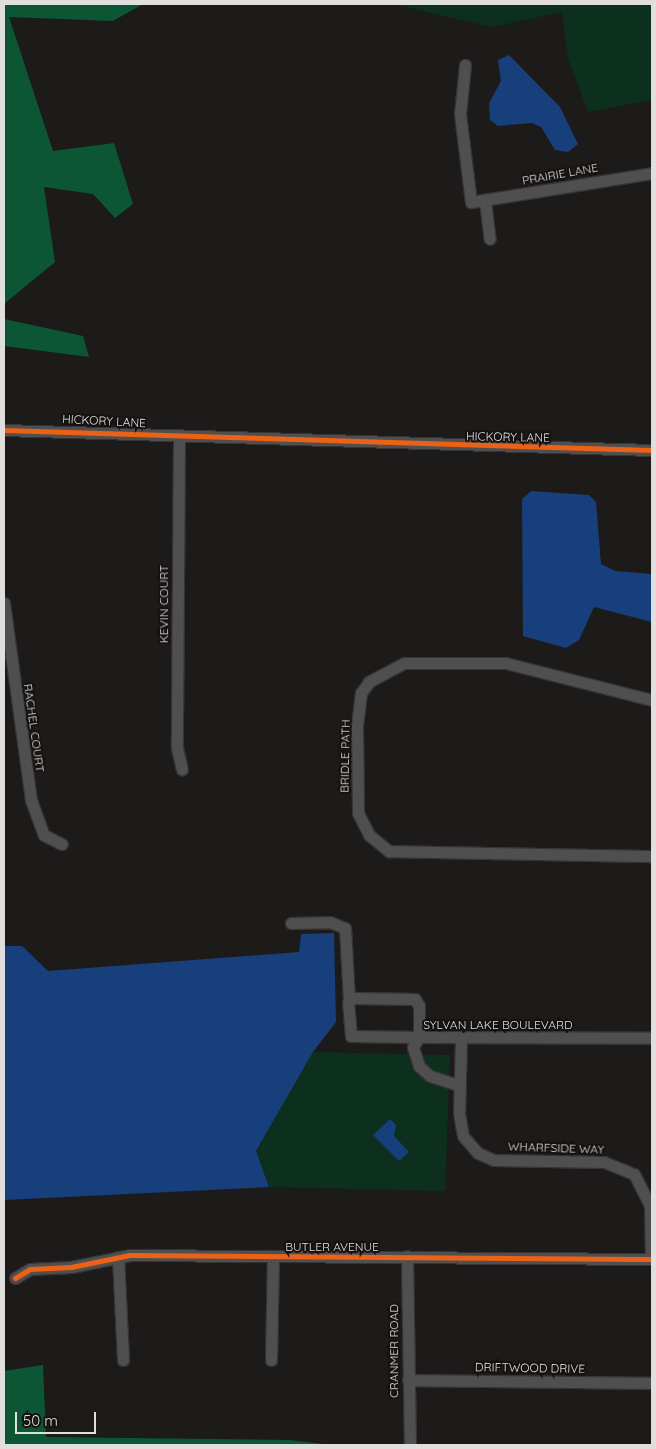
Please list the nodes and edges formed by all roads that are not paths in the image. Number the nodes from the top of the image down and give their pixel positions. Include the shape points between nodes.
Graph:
1 (465, 64) dead end
2 (652, 173) edge
3 (485, 201) junction
4 (490, 239) dead end
5 (4, 430) edge
6 (179, 438) junction
7 (652, 450) edge
8 (4, 603) edge
9 (652, 700) edge
10 (182, 769) dead end
11 (62, 844) dead end
12 (652, 856) edge
13 (291, 923) dead end
14 (349, 1000) junction
15 (419, 1038) junction
16 (652, 1038) edge
17 (461, 1039) junction
18 (458, 1085) junction
19 (407, 1256) junction
20 (118, 1257) junction
21 (273, 1257) junction
22 (652, 1258) edge
23 (15, 1278) dead end
24 (123, 1360) dead end
25 (271, 1360) dead end
26 (408, 1380) junction
27 (652, 1383) edge
28 (410, 1445) edge

1 - 3 street, PRAIRIE LANE via 460,114 471,202
2 - 3 street, PRAIRIE LANE
3 - 4 street
5 - 6 street, HICKORY LANE
6 - 7 street, HICKORY LANE
6 - 10 street, KEVIN COURT via 177,748
8 - 11 street, RACHEL COURT via 31,800 44,835
9 - 12 street, BRIDLE PATH via 506,663 404,663 369,682 362,693 357,727 358,813 369,835 389,850
13 - 14 street via 330,922 344,928
14 - 15 street via 351,1036
14 - 15 street via 415,999 419,1006
15 - 17 street, SYLVAN LAKE BOULEVARD
15 - 18 street, SYLVAN LAKE BOULEVARD via 413,1047 419,1066 430,1076
16 - 17 street, SYLVAN LAKE BOULEVARD
17 - 18 street, WHARFSIDE WAY
18 - 22 street, WHARFSIDE WAY via 463,1136 478,1153 512,1161 604,1162 634,1174 650,1206
19 - 21 street, BUTLER AVENUE
19 - 22 street, BUTLER AVENUE
19 - 26 street, CRANMER ROAD
20 - 21 street, BUTLER AVENUE
20 - 23 street, BUTLER AVENUE via 71,1267 30,1269
20 - 24 street
21 - 25 street
26 - 27 street, DRIFTWOOD DRIVE
26 - 28 street, CRANMER ROAD

